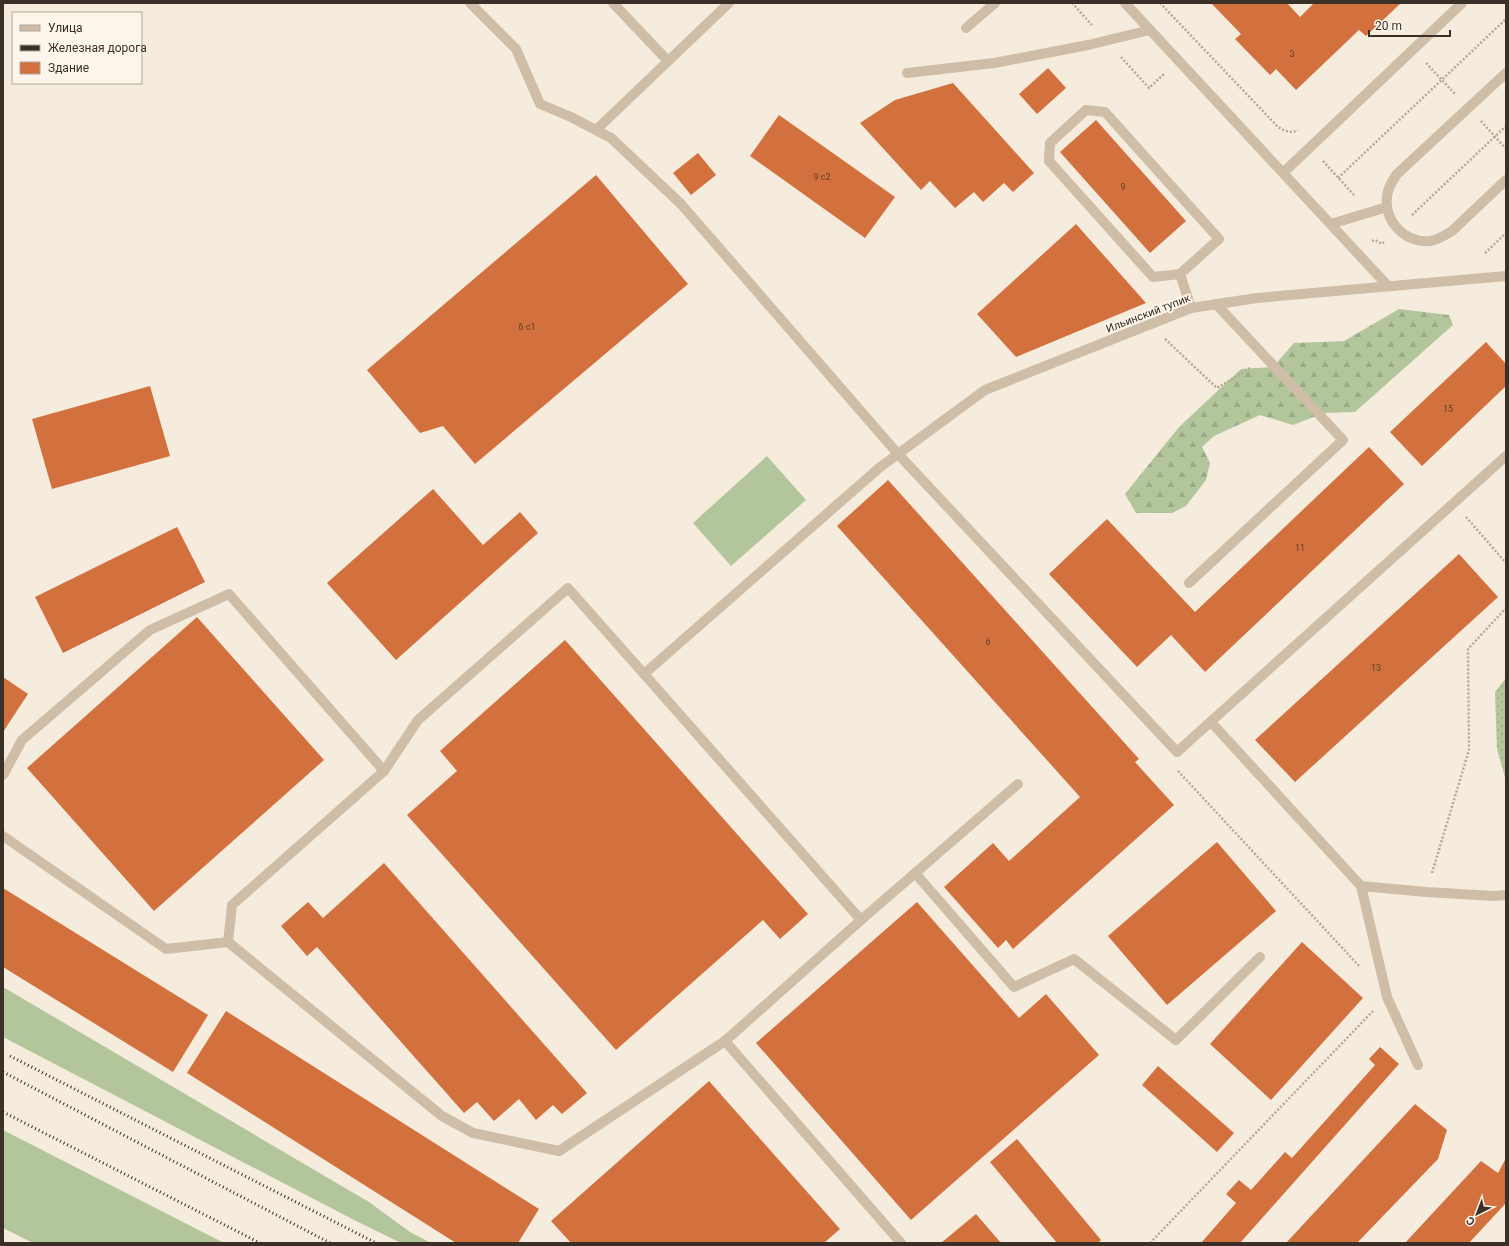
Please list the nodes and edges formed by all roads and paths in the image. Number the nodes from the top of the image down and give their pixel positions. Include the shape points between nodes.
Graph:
1 (470, 3) edge
2 (613, 3) edge
3 (729, 3) edge
4 (994, 3) edge
5 (1125, 3) edge
6 (1160, 3) edge
7 (1462, 3) edge
8 (1506, 19) edge
9 (966, 28) dead end
10 (1150, 30) junction
11 (1413, 50) junction
12 (668, 61) junction
13 (907, 73) dead end
14 (1506, 73) edge
15 (1442, 80) junction
16 (1469, 108) junction
17 (1304, 127) dead end
18 (596, 130) junction
19 (1506, 149) edge
20 (1284, 172) junction
21 (1338, 178) dead end
22 (1506, 180) edge
23 (1387, 207) junction
24 (1331, 224) junction
25 (1506, 233) edge
26 (1486, 253) dead end
27 (1180, 274) junction
28 (1506, 276) edge
29 (1388, 286) junction
30 (1216, 304) junction
31 (1191, 308) junction
32 (1150, 325) junction
33 (1266, 358) junction
34 (898, 454) junction
35 (1506, 456) edge
36 (1454, 503) junction
37 (1506, 563) edge
38 (1189, 583) dead end
39 (1506, 608) edge
40 (644, 674) junction
41 (1211, 722) junction
42 (384, 771) junction
43 (3, 774) edge
44 (1018, 784) dead end
45 (3, 836) edge
46 (915, 873) junction
47 (1361, 886) junction
48 (1426, 892) junction
49 (1506, 895) edge
50 (861, 920) junction
51 (228, 942) junction
52 (1260, 957) dead end
53 (1387, 997) junction
54 (725, 1041) junction
55 (1418, 1065) dead end
56 (901, 1243) edge
57 (1150, 1243) edge

1 - 18 street via 516,49 540,104
2 - 12 street
3 - 12 street
4 - 9 street
5 - 10 street
6 - 17 path via 1278,128 1294,132
7 - 11 street
8 - 15 path
10 - 13 street via 994,63
10 - 20 street
11 - 15 path
11 - 20 street
12 - 18 street
14 - 16 street
15 - 16 path
15 - 21 path
16 - 19 path
16 - 23 street via 1397,174 1390,184
18 - 34 street via 611,138 681,204
20 - 24 street
22 - 23 street via 1452,231 1442,238 1430,241 1406,236 1397,229 1390,219
23 - 24 street
24 - 29 street
25 - 26 path
27 - 27 street via 1219,239 1105,112 1086,110 1050,143 1049,160 1153,277
27 - 31 street
28 - 29 street, Ильинский тупик
29 - 30 street, Ильинский тупик
30 - 31 street, Ильинский тупик
30 - 33 street
31 - 32 street, Ильинский тупик
32 - 33 path via 1217,388
32 - 34 street, Ильинский тупик via 985,390
33 - 38 street via 1343,440
34 - 40 street, Ильинский тупик
34 - 41 street via 1177,752
35 - 36 street
36 - 37 path
36 - 41 street
39 - 48 path via 1468,649 1469,750
40 - 42 street via 568,588 418,720
40 - 50 street
41 - 47 street
42 - 43 street via 228,594 150,630 22,740
42 - 51 street via 232,904
44 - 46 street
45 - 51 street via 166,949
46 - 50 street
46 - 52 street via 1014,987 1074,959 1176,1040
47 - 48 street
47 - 53 street
48 - 49 street
50 - 54 street
51 - 54 street via 442,1116 473,1133 559,1151
53 - 55 street
53 - 57 path
54 - 56 street

